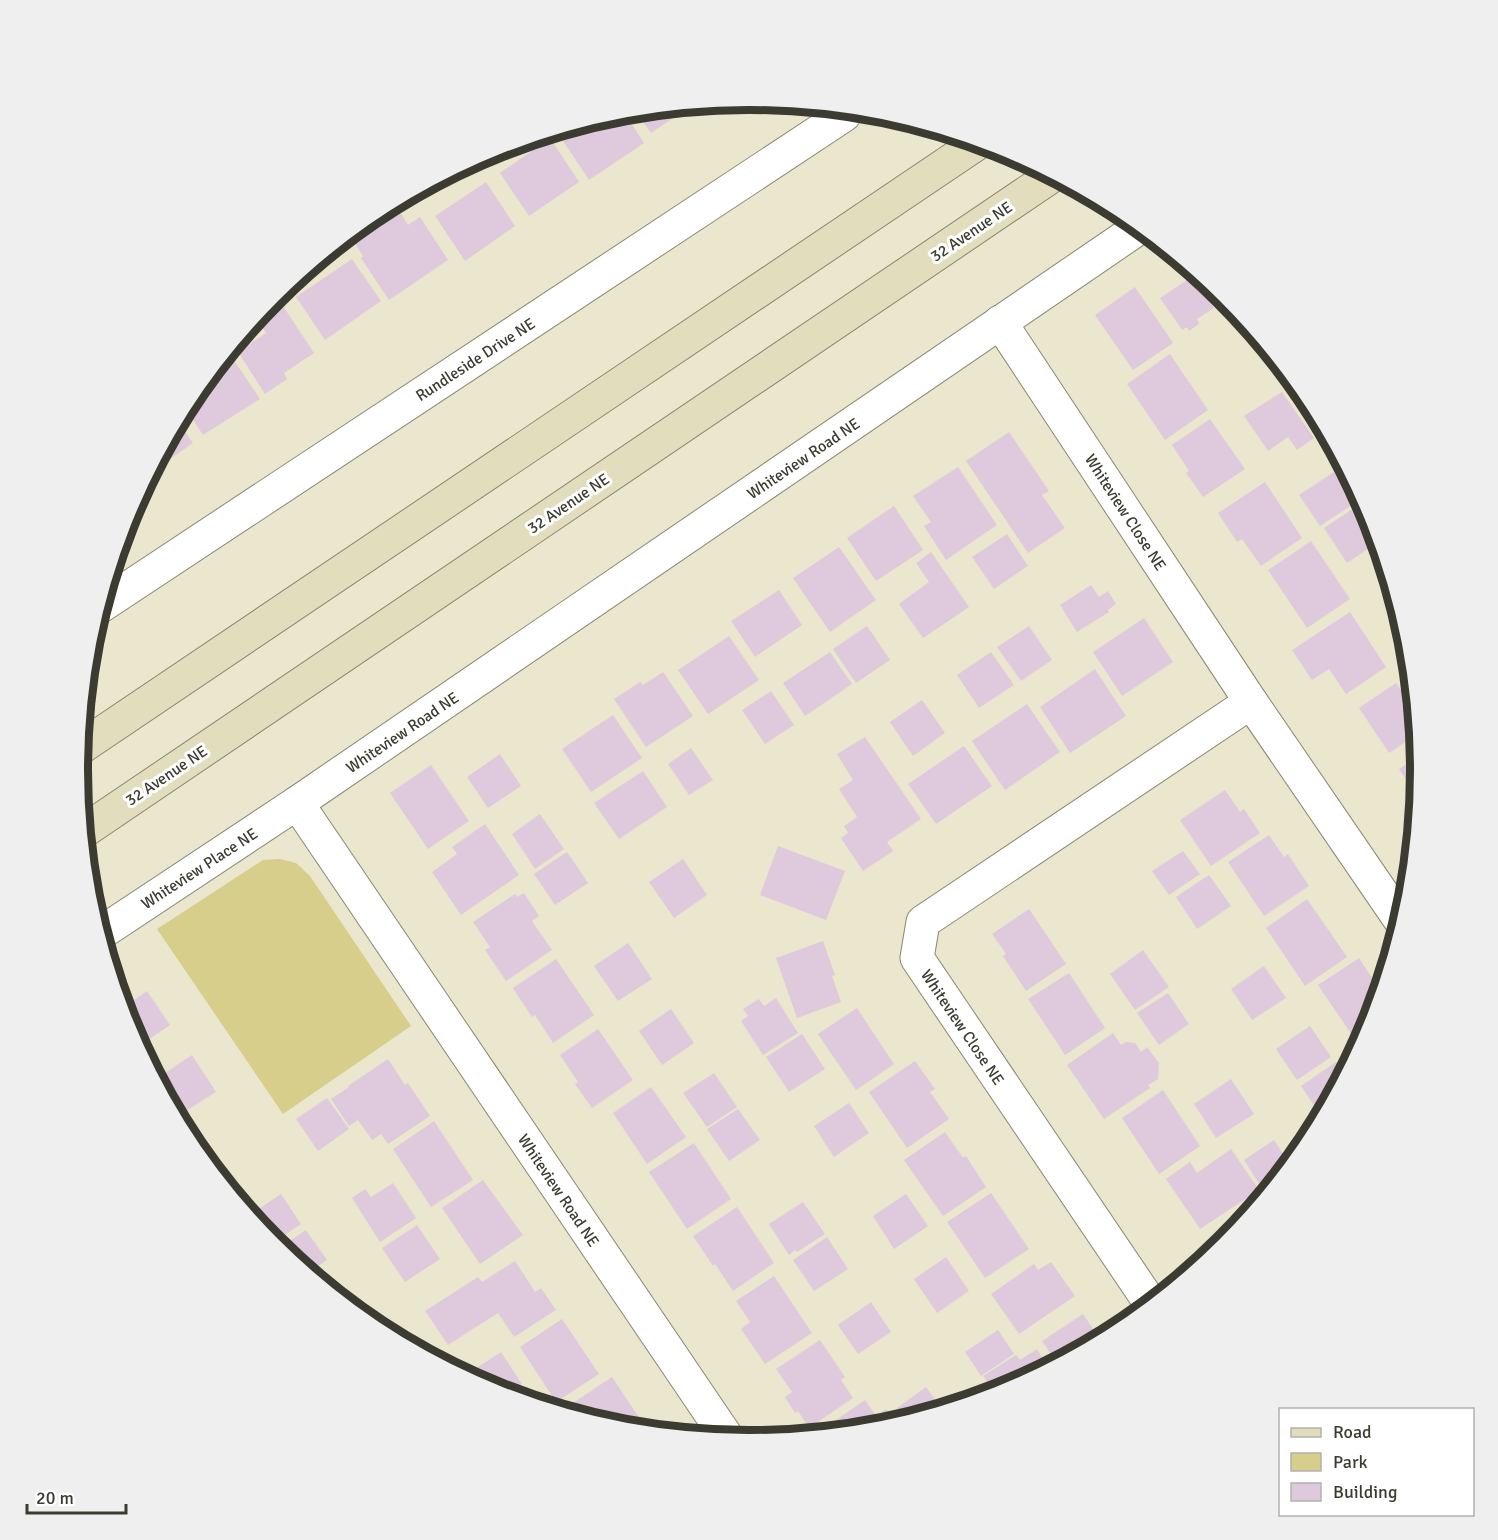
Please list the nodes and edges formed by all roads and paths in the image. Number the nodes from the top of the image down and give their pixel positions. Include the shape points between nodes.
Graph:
1 (842, 116) edge
2 (970, 148) edge
3 (1045, 180) edge
4 (1132, 232) edge
5 (1000, 322) junction
6 (111, 599) edge
7 (1251, 702) junction
8 (89, 742) edge
9 (297, 803) junction
10 (91, 826) edge
11 (1394, 911) edge
12 (108, 928) edge
13 (1146, 1297) edge
14 (721, 1429) edge

1 - 6 street, Rundleside Drive NE
2 - 8 main road
3 - 10 main road, 32 Avenue NE
4 - 5 street, Whiteview Road NE
5 - 7 street, Whiteview Close NE
5 - 9 street, Whiteview Road NE
7 - 11 street, Whiteview Close NE
7 - 13 street, Whiteview Close NE via 923,922 917,958
9 - 12 street, Whiteview Place NE
9 - 14 street, Whiteview Road NE

